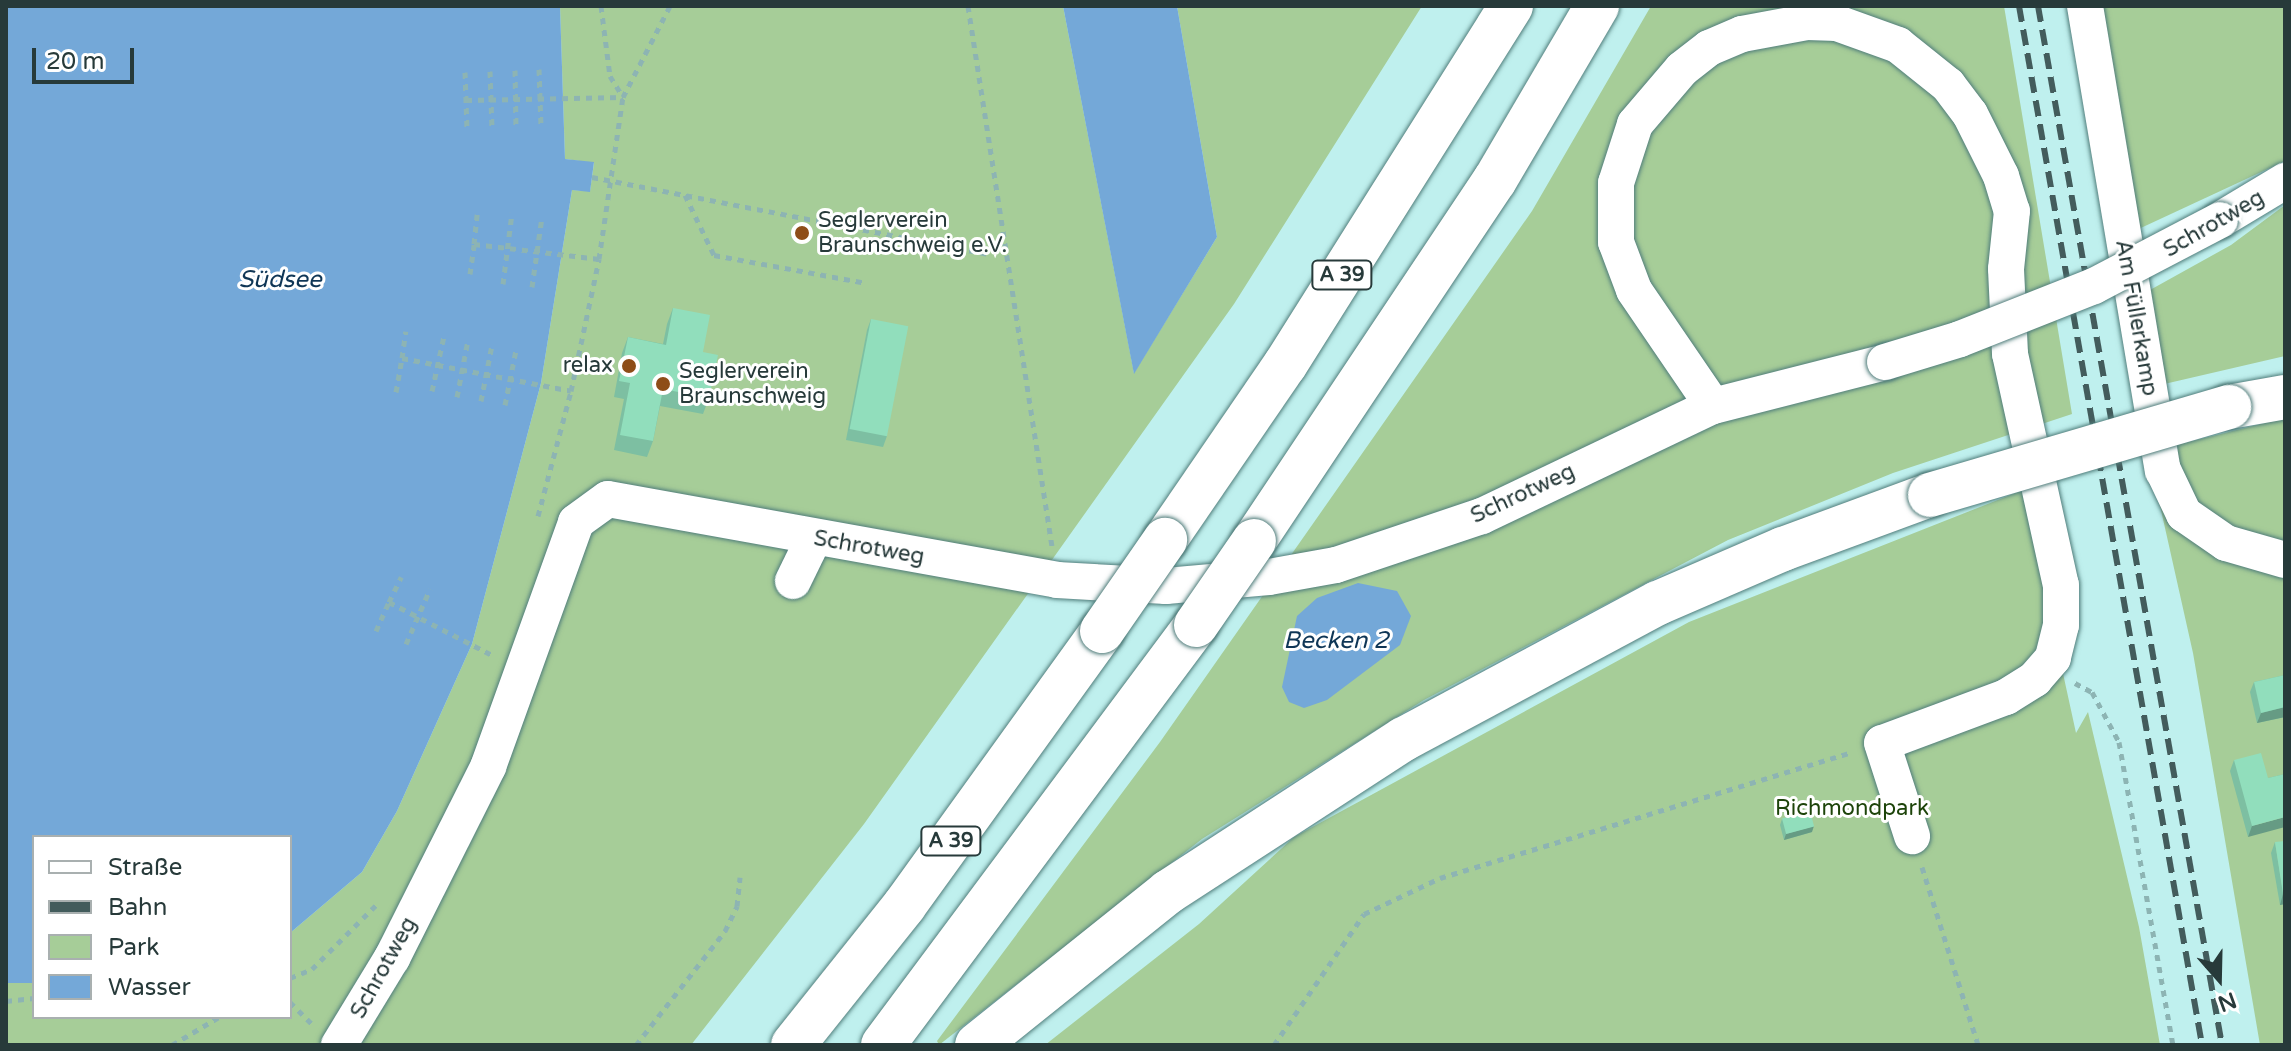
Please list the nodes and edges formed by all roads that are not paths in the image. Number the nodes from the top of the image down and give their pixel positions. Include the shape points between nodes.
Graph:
1 (1511, 6) edge
2 (1597, 6) edge
3 (2085, 6) edge
4 (2285, 181) edge
5 (2285, 397) edge
6 (1713, 406) junction
7 (814, 538) junction
8 (2285, 560) edge
9 (793, 581) dead end
10 (1912, 836) road end
11 (339, 1045) edge
12 (793, 1045) edge
13 (883, 1045) edge
14 (977, 1045) edge

1 - 12 highway, A 39, bridge via 1285,365 1165,540 904,906
2 - 13 highway, bridge via 1495,180 1254,541
3 - 8 street, Am Füllerkamp via 2163,470 2184,514 2226,543
4 - 6 street, Schrotweg, bridge via 2094,286 1960,339
5 - 14 highway, bridge via 2229,407 1930,495 1783,549 1658,603 1404,739 1168,892
6 - 7 street, Schrotweg via 1482,516 1336,565 1269,577 1166,586 1057,580
6 - 10 street via 1634,290 1616,242 1616,183 1635,124 1682,69 1709,48 1742,34 1807,22 1837,23 1898,45 1948,85 1970,114 2012,211 2006,269 2010,354 2061,585 2053,658 2035,679 2006,697 1882,743
7 - 9 street
7 - 11 street, Schrotweg via 640,502 608,499 588,508 576,522 488,767 392,958

